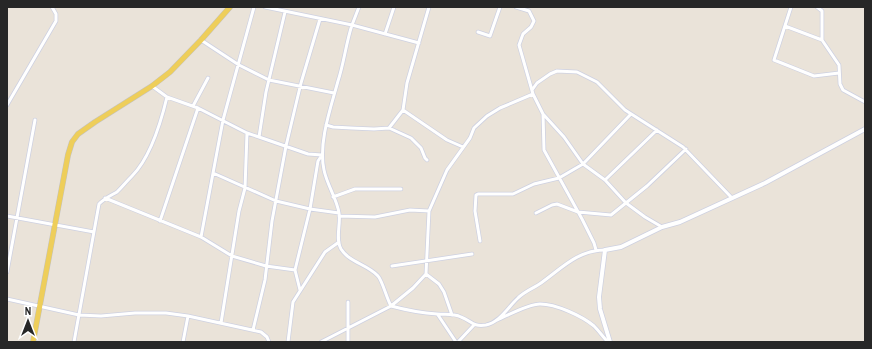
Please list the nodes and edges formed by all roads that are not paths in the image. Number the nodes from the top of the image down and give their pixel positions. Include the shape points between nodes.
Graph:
1 (52, 7) edge
2 (230, 7) edge
3 (254, 7) edge
4 (265, 7) edge
5 (287, 7) edge
6 (359, 7) edge
7 (394, 7) edge
8 (429, 7) edge
9 (500, 7) edge
10 (516, 7) edge
11 (791, 7) edge
12 (817, 7) edge
13 (286, 12) junction
14 (320, 19) junction
15 (352, 25) junction
16 (785, 26) junction
17 (478, 32) dead end
18 (385, 34) junction
19 (201, 40) junction
20 (822, 40) junction
21 (419, 43) junction
22 (239, 64) junction
23 (839, 73) junction
24 (208, 78) dead end
25 (270, 80) junction
26 (152, 86) junction
27 (300, 86) junction
28 (532, 90) junction
29 (334, 93) junction
30 (532, 94) junction
31 (167, 96) junction
32 (865, 102) edge
33 (7, 105) edge
34 (193, 106) junction
35 (198, 108) junction
36 (403, 110) junction
37 (543, 114) junction
38 (631, 114) junction
39 (34, 120) dead end
40 (223, 120) junction
41 (326, 125) junction
42 (389, 128) junction
43 (865, 129) edge
44 (657, 130) junction
45 (247, 133) junction
46 (259, 136) junction
47 (286, 146) junction
48 (463, 147) junction
49 (686, 149) junction
50 (322, 155) junction
51 (427, 160) dead end
52 (583, 164) junction
53 (212, 173) junction
54 (558, 178) junction
55 (605, 180) junction
56 (245, 188) junction
57 (401, 189) dead end
58 (333, 197) junction
59 (731, 197) junction
60 (105, 198) junction
61 (276, 201) junction
62 (626, 203) junction
63 (310, 208) junction
64 (429, 211) junction
65 (578, 212) junction
66 (536, 213) dead end
67 (339, 214) junction
68 (7, 216) edge
69 (17, 218) junction
70 (160, 221) junction
71 (55, 224) junction
72 (662, 227) junction
73 (94, 232) junction
74 (201, 237) junction
75 (480, 241) dead end
76 (339, 242) junction
77 (596, 250) junction
78 (605, 250) junction
79 (472, 254) dead end
80 (232, 256) junction
81 (426, 260) junction
82 (266, 266) junction
83 (392, 266) dead end
84 (295, 270) junction
85 (7, 272) edge
86 (426, 274) junction
87 (300, 290) junction
88 (7, 299) edge
89 (348, 302) dead end
90 (39, 305) junction
91 (391, 306) junction
92 (452, 314) junction
93 (79, 315) junction
94 (438, 315) junction
95 (188, 316) junction
96 (494, 322) junction
97 (221, 323) junction
98 (474, 325) junction
99 (348, 327) junction
100 (254, 330) junction
101 (33, 342) edge
102 (74, 342) edge
103 (183, 342) edge
104 (269, 342) edge
105 (288, 342) edge
106 (321, 342) edge
107 (348, 342) edge
108 (457, 342) edge
109 (609, 342) edge

1 - 33 street via 56,21
2 - 19 main road
3 - 22 street
4 - 13 street
5 - 13 street
6 - 15 street
7 - 18 street
8 - 21 street
9 - 17 street via 490,36
10 - 28 street via 529,11 534,20 523,34 519,45
11 - 16 street
12 - 20 street via 822,11
13 - 14 street
13 - 25 street
14 - 15 street
14 - 27 street
15 - 18 street
15 - 29 street
16 - 20 street
16 - 23 street via 774,60 814,76
18 - 21 street
19 - 22 street
19 - 26 main road via 170,72
20 - 23 street via 839,65
21 - 36 street via 407,83
22 - 25 street
22 - 40 street
23 - 32 street via 843,90
24 - 34 street
25 - 27 street
25 - 46 street
26 - 31 street
26 - 71 main road via 78,134 72,142
27 - 29 street
27 - 47 street
28 - 30 street
28 - 38 street via 537,83 557,71 577,72 596,82
29 - 41 street
30 - 37 street
30 - 48 street via 487,116 474,128
31 - 34 street
31 - 60 street via 161,122 145,159 134,175 116,192
34 - 35 street
35 - 40 street
35 - 70 street
36 - 42 street
36 - 48 street via 447,140
37 - 52 street via 564,137
37 - 54 street via 544,150
38 - 44 street
38 - 52 street
39 - 69 street
40 - 45 street
40 - 53 street
41 - 42 street
41 - 50 street
42 - 51 street via 411,138 421,148
43 - 59 street via 765,183
44 - 49 street
44 - 55 street
45 - 46 street
45 - 56 street
46 - 47 street
47 - 50 street via 308,154
47 - 61 street
48 - 64 street via 447,170
49 - 59 street
49 - 62 street
50 - 58 street
50 - 63 street via 318,161
52 - 54 street
52 - 55 street
53 - 56 street
53 - 74 street
54 - 65 street
54 - 75 street via 534,184 513,194 478,194 475,211
55 - 62 street
56 - 61 street
56 - 80 street
57 - 58 street via 355,189
58 - 67 street
59 - 72 street via 680,222
60 - 70 street
60 - 73 street via 99,204
61 - 63 street
61 - 82 street
62 - 65 street via 611,215
62 - 72 street
63 - 67 street
63 - 84 street
64 - 67 street via 410,210 375,217
64 - 81 street
65 - 66 street via 558,204
65 - 77 street
67 - 76 street
68 - 69 street
69 - 71 street
69 - 85 street
70 - 74 street
71 - 73 street
71 - 90 main road
72 - 78 street via 621,247
73 - 93 street
74 - 80 street
76 - 87 street via 325,252
76 - 91 street via 346,256 372,270 379,277
77 - 78 street
77 - 96 street via 568,261 541,283 519,296
78 - 109 street via 599,297
79 - 81 street
80 - 82 street
80 - 97 street
81 - 83 street
81 - 86 street
82 - 84 street
82 - 100 street
84 - 87 street
86 - 91 street
86 - 92 street via 439,284
87 - 105 street via 293,302
88 - 90 street
89 - 99 street
90 - 93 street
90 - 101 main road
91 - 94 street
91 - 99 street
92 - 94 street
92 - 98 street via 465,318
93 - 95 street via 166,313
93 - 102 street
94 - 108 street
95 - 97 street
95 - 103 street
96 - 98 street
96 - 109 street via 540,304 556,307 583,318
97 - 100 street
98 - 108 street
99 - 106 street
99 - 107 street
100 - 104 street via 262,332

